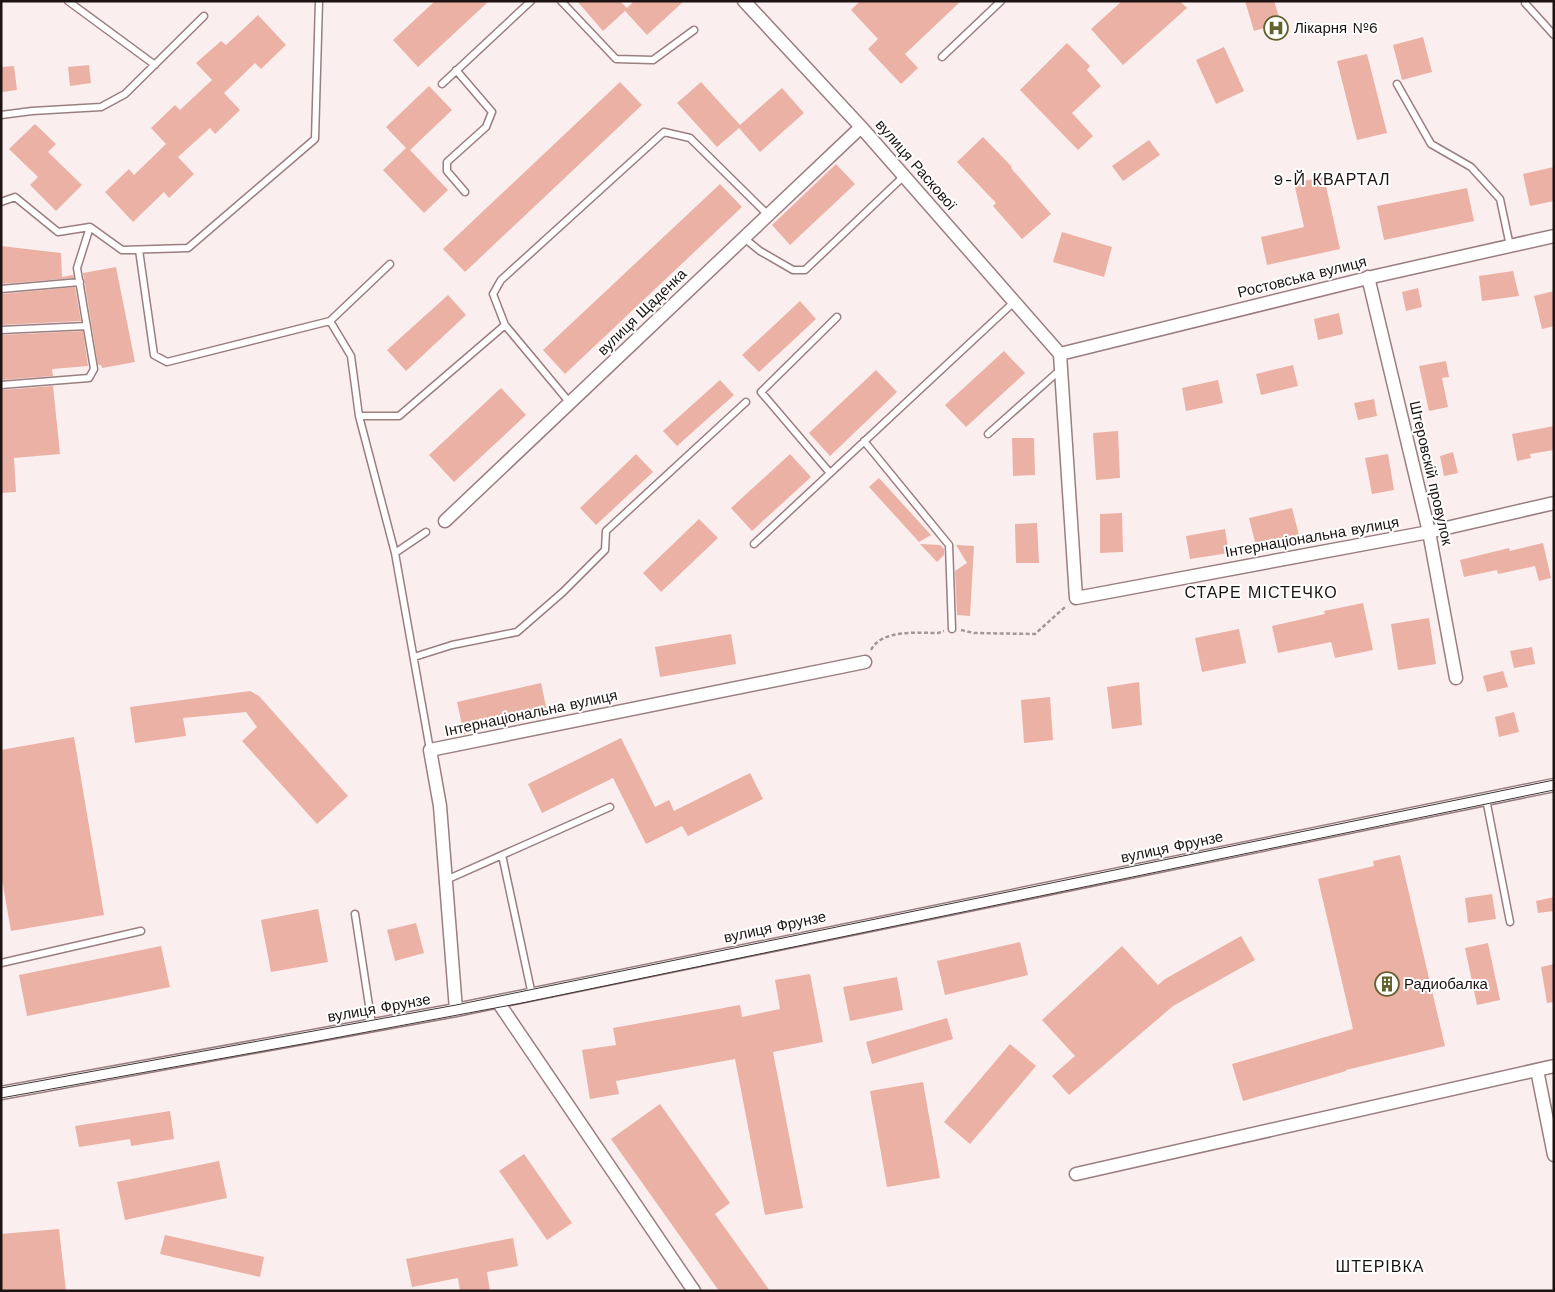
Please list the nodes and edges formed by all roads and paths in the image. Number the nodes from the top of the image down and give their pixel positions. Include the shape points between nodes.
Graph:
1 (68, 1) edge
2 (319, 1) edge
3 (531, 1) edge
4 (561, 1) edge
5 (744, 1) edge
6 (1001, 1) edge
7 (1525, 3) dead end
8 (204, 16) dead end
9 (694, 30) dead end
10 (1554, 35) edge
11 (942, 57) dead end
12 (155, 65) junction
13 (456, 70) junction
14 (442, 84) dead end
15 (1397, 84) dead end
16 (1, 115) edge
17 (861, 127) junction
18 (904, 176) junction
19 (464, 192) dead end
20 (1, 202) edge
21 (768, 215) junction
22 (90, 227) junction
23 (1554, 236) edge
24 (744, 238) junction
25 (1510, 246) junction
26 (140, 250) junction
27 (390, 264) dead end
28 (1368, 278) junction
29 (80, 282) junction
30 (1, 289) edge
31 (1014, 302) junction
32 (837, 317) dead end
33 (330, 321) junction
34 (504, 325) junction
35 (87, 326) junction
36 (1, 330) edge
37 (1060, 354) junction
38 (1061, 370) junction
39 (1, 385) edge
40 (746, 402) dead end
41 (570, 403) junction
42 (359, 416) junction
43 (988, 434) dead end
44 (864, 441) junction
45 (830, 473) junction
46 (1554, 503) edge
47 (446, 521) dead end
48 (426, 532) dead end
49 (1429, 532) junction
50 (754, 544) dead end
51 (395, 553) junction
52 (1076, 598) junction
53 (952, 629) junction
54 (414, 657) junction
55 (865, 662) joint
56 (1456, 678) dead end
57 (430, 750) junction
58 (1554, 785) edge
59 (1486, 799) junction
60 (610, 807) dead end
61 (502, 855) junction
62 (446, 880) junction
63 (355, 914) dead end
64 (1510, 922) dead end
65 (141, 931) dead end
66 (1, 963) edge
67 (532, 994) junction
68 (498, 1002) junction
69 (456, 1010) junction
70 (372, 1025) junction
71 (1554, 1066) edge
72 (1537, 1070) junction
73 (1, 1093) edge
74 (1554, 1155) edge
75 (1076, 1174) dead end
76 (694, 1291) edge

1 - 12 lane
2 - 26 lane via 315,139 188,248
3 - 13 lane
4 - 9 lane via 616,60 653,60
5 - 17 street, вулиця Раскової
6 - 11 lane
7 - 10 lane
8 - 12 lane
12 - 16 lane via 125,94 101,107
13 - 14 lane
13 - 19 lane via 492,112 486,128 447,162 447,171
15 - 25 lane via 1431,144 1471,167 1500,198
17 - 18 street, вулиця Раскової
17 - 21 street, вулиця Щаденка
18 - 24 lane via 805,270 793,270
18 - 31 street, вулиця Раскової
20 - 22 lane via 15,197 58,232
21 - 24 street, вулиця Щаденка
21 - 34 lane via 690,138 664,132 501,280 493,294
22 - 26 lane via 122,250
22 - 29 lane via 78,268
23 - 25 street, Ростовська вулиця
24 - 41 street, вулиця Щаденка
25 - 28 street, Ростовська вулиця
26 - 33 lane via 154,355 167,362
27 - 33 lane
28 - 37 street, Ростовська вулиця
28 - 49 street, Штеровскій провулок
29 - 30 lane
29 - 35 lane
31 - 37 street, вулиця Раскової
31 - 44 lane
32 - 45 lane via 761,392
33 - 42 lane via 351,356
34 - 41 lane
34 - 42 lane via 399,416
35 - 36 lane
35 - 39 lane via 94,369 90,378
37 - 38 street
38 - 43 lane
38 - 52 street
40 - 54 lane via 606,531 605,550 517,632 452,645
41 - 47 street, вулиця Щаденка
42 - 51 lane
44 - 45 lane
44 - 53 lane via 949,545
45 - 50 lane
46 - 49 street, Інтернаціональна вулиця
48 - 51 lane
49 - 52 street, Інтернаціональна вулиця
49 - 56 street, Штеровскій провулок
51 - 54 lane
52 - 53 path via 1035,634 974,633
53 - 55 path via 938,633 895,633 873,645
54 - 57 lane
55 - 57 street, Інтернаціональна вулиця
57 - 62 street, Інтернаціональна вулиця via 440,806
58 - 59 street, вулиця Фрунзе
59 - 64 lane
59 - 67 street, вулиця Фрунзе
60 - 61 lane
61 - 62 lane
61 - 67 lane
62 - 69 street, Інтернаціональна вулиця
63 - 70 lane
65 - 66 lane
67 - 68 street, вулиця Фрунзе
68 - 69 street, вулиця Фрунзе
68 - 76 street
69 - 70 street, вулиця Фрунзе
70 - 73 street, вулиця Фрунзе
71 - 72 street
72 - 74 street
72 - 75 street

